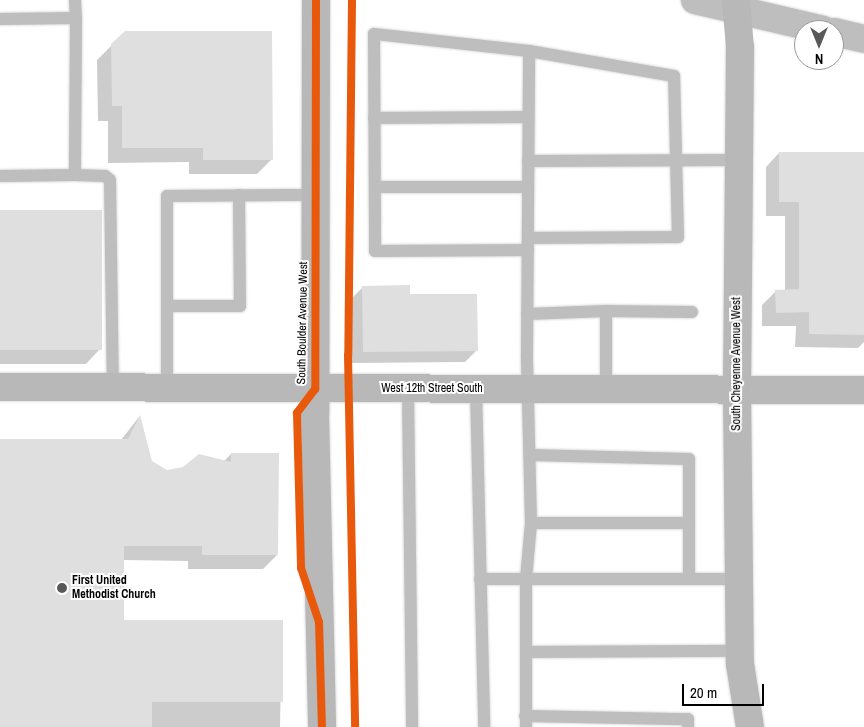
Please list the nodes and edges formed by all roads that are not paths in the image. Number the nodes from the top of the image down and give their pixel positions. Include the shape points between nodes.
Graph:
1 (75, 0) edge
2 (316, 0) edge
3 (695, 0) edge
4 (736, 0) edge
5 (742, 0) edge
6 (76, 18) junction
7 (0, 19) edge
8 (794, 23) edge
9 (844, 34) edge
10 (864, 39) edge
11 (740, 48) junction
12 (529, 51) junction
13 (528, 117) junction
14 (374, 118) junction
15 (676, 160) junction
16 (739, 160) junction
17 (528, 161) junction
18 (75, 175) junction
19 (0, 176) edge
20 (375, 187) junction
21 (528, 187) junction
22 (316, 195) junction
23 (239, 196) junction
24 (528, 244) junction
25 (167, 306) junction
26 (606, 311) junction
27 (692, 312) dead end
28 (527, 314) junction
29 (0, 388) edge
30 (113, 388) junction
31 (167, 388) junction
32 (315, 389) junction
33 (408, 389) junction
34 (476, 389) junction
35 (529, 390) junction
36 (606, 390) junction
37 (737, 390) junction
38 (864, 390) edge
39 (530, 455) junction
40 (531, 523) junction
41 (689, 523) junction
42 (480, 579) junction
43 (526, 579) junction
44 (689, 579) junction
45 (739, 579) junction
46 (740, 651) junction
47 (526, 652) junction
48 (525, 722) edge
49 (322, 727) edge
50 (412, 727) edge
51 (484, 727) edge
52 (688, 727) edge
53 (750, 727) edge

1 - 6 lane
2 - 22 street, South Boulder Avenue West
3 - 8 highway
4 - 11 street, bridge
5 - 11 street, South Cheyenne Avenue West, bridge
6 - 7 lane
6 - 18 lane
9 - 10 highway
11 - 16 street, South Cheyenne Avenue West
12 - 13 lane
12 - 14 lane via 374,34
12 - 15 lane via 674,76
13 - 14 lane
13 - 17 lane
14 - 20 lane
15 - 16 lane
15 - 17 lane
15 - 24 lane via 678,238
16 - 37 street, South Cheyenne Avenue West
17 - 21 lane
18 - 19 lane
18 - 30 lane via 105,176 110,180
20 - 21 lane
20 - 24 lane via 375,251
21 - 24 lane
22 - 23 lane
22 - 32 street, South Boulder Avenue West
23 - 25 lane via 167,196
23 - 25 lane via 240,306
24 - 28 lane
25 - 31 lane
26 - 27 lane
26 - 28 lane
26 - 36 lane
28 - 35 lane
29 - 30 street, West 12th Street South
30 - 31 street, West 12th Street South
31 - 32 street, West 12th Street South
32 - 33 street, West 12th Street South
32 - 49 street, South Boulder Avenue West
33 - 34 street, West 12th Street South
33 - 50 lane
34 - 35 street, West 12th Street South
34 - 42 lane
35 - 36 street, West 12th Street South
35 - 39 lane
36 - 37 street, West 12th Street South
37 - 38 street, West 12th Street South
37 - 45 street, South Cheyenne Avenue West
39 - 40 lane
39 - 41 lane via 689,459
40 - 41 lane
40 - 43 lane
41 - 44 lane
42 - 43 lane
42 - 51 lane
43 - 44 lane
43 - 47 lane
44 - 45 lane
45 - 46 street, South Cheyenne Avenue West
46 - 47 lane
46 - 53 street, South Cheyenne Avenue West via 742,692
47 - 48 lane
48 - 52 lane via 688,719

